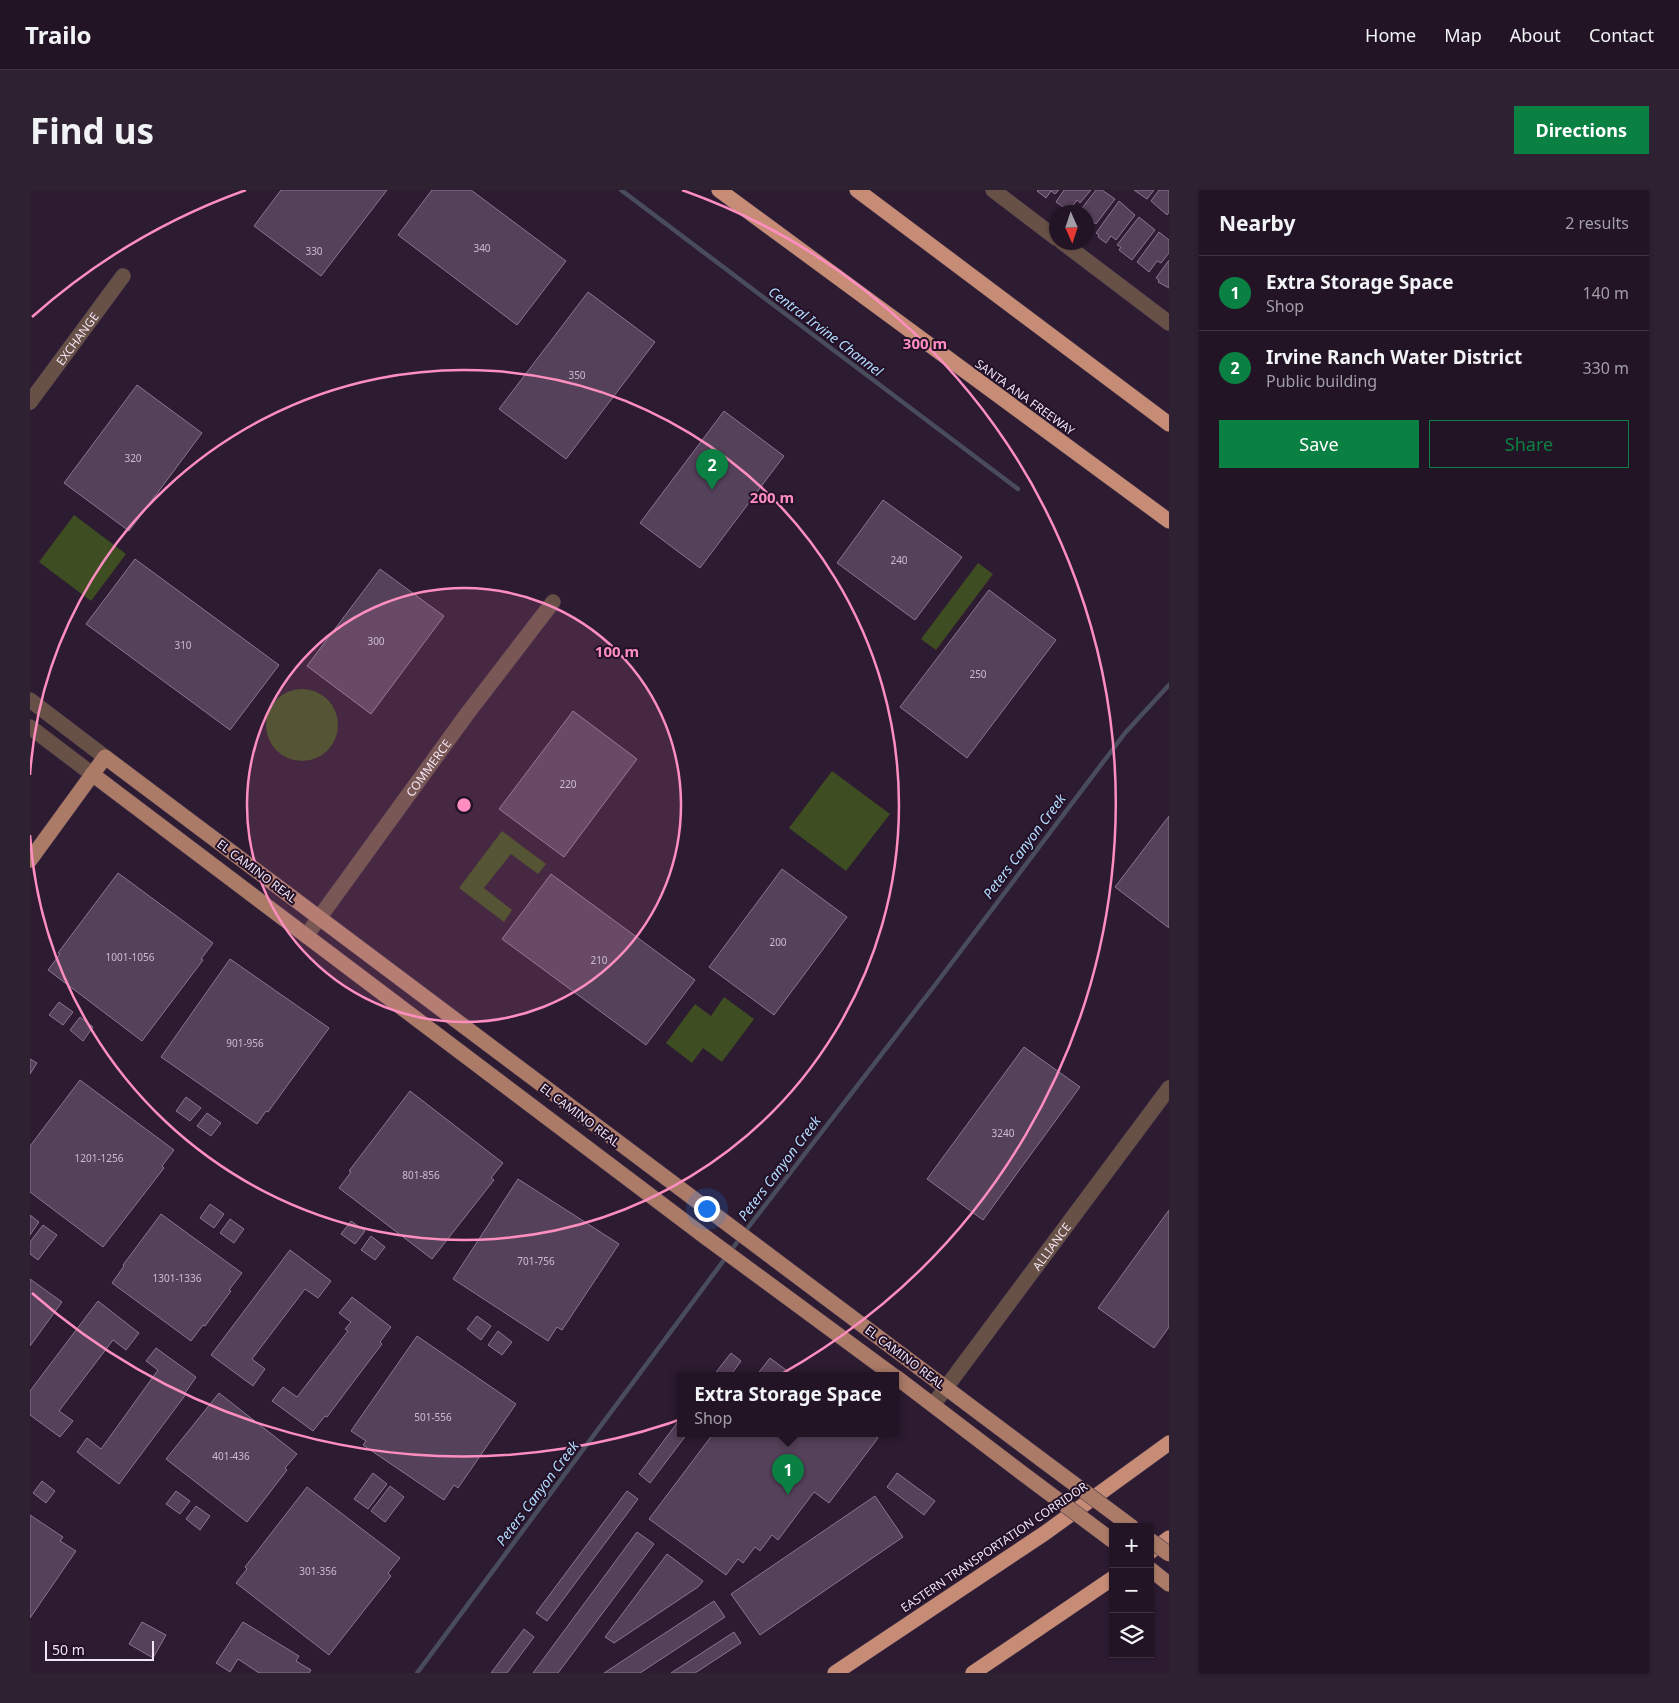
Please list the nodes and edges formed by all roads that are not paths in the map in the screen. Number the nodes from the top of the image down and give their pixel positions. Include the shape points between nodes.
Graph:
1 (719, 190) edge
2 (857, 190) edge
3 (993, 190) edge
4 (1049, 233) edge
5 (1073, 250) edge
6 (123, 276) dead end
7 (1169, 323) edge
8 (30, 402) edge
9 (1169, 424) edge
10 (1169, 521) edge
11 (553, 602) dead end
12 (30, 700) edge
13 (30, 727) edge
14 (105, 757) junction
15 (92, 774) junction
16 (30, 860) edge
17 (318, 918) junction
18 (306, 936) junction
19 (1169, 1088) edge
20 (888, 1372) edge
21 (899, 1380) edge
22 (946, 1388) junction
23 (933, 1405) junction
24 (1169, 1443) edge
25 (1127, 1523) edge
26 (1109, 1538) edge
27 (1169, 1538) edge
28 (1154, 1543) edge
29 (1154, 1549) edge
30 (1169, 1554) edge
31 (1154, 1573) edge
32 (1109, 1581) edge
33 (1169, 1584) edge
34 (835, 1673) edge
35 (973, 1673) edge

1 - 10 highway, SANTA ANA FREEWAY
2 - 9 highway
3 - 4 street
5 - 7 street
6 - 8 street, EXCHANGE
11 - 17 street, COMMERCE
12 - 14 street, EL CAMINO REAL
13 - 15 street, EL CAMINO REAL
14 - 15 main road
14 - 17 main road, EL CAMINO REAL
15 - 16 main road
15 - 18 main road, EL CAMINO REAL
17 - 18 street, COMMERCE
17 - 22 main road, EL CAMINO REAL
18 - 20 main road, EL CAMINO REAL
19 - 22 street, ALLIANCE
21 - 23 main road, EL CAMINO REAL
22 - 23 street, ALLIANCE
22 - 25 main road, EL CAMINO REAL, bridge
23 - 26 main road, EL CAMINO REAL, bridge
24 - 34 highway, EASTERN TRANSPORTATION CORRIDOR via 1045,1532
27 - 29 highway
28 - 30 main road, bridge
31 - 33 main road
32 - 35 highway

